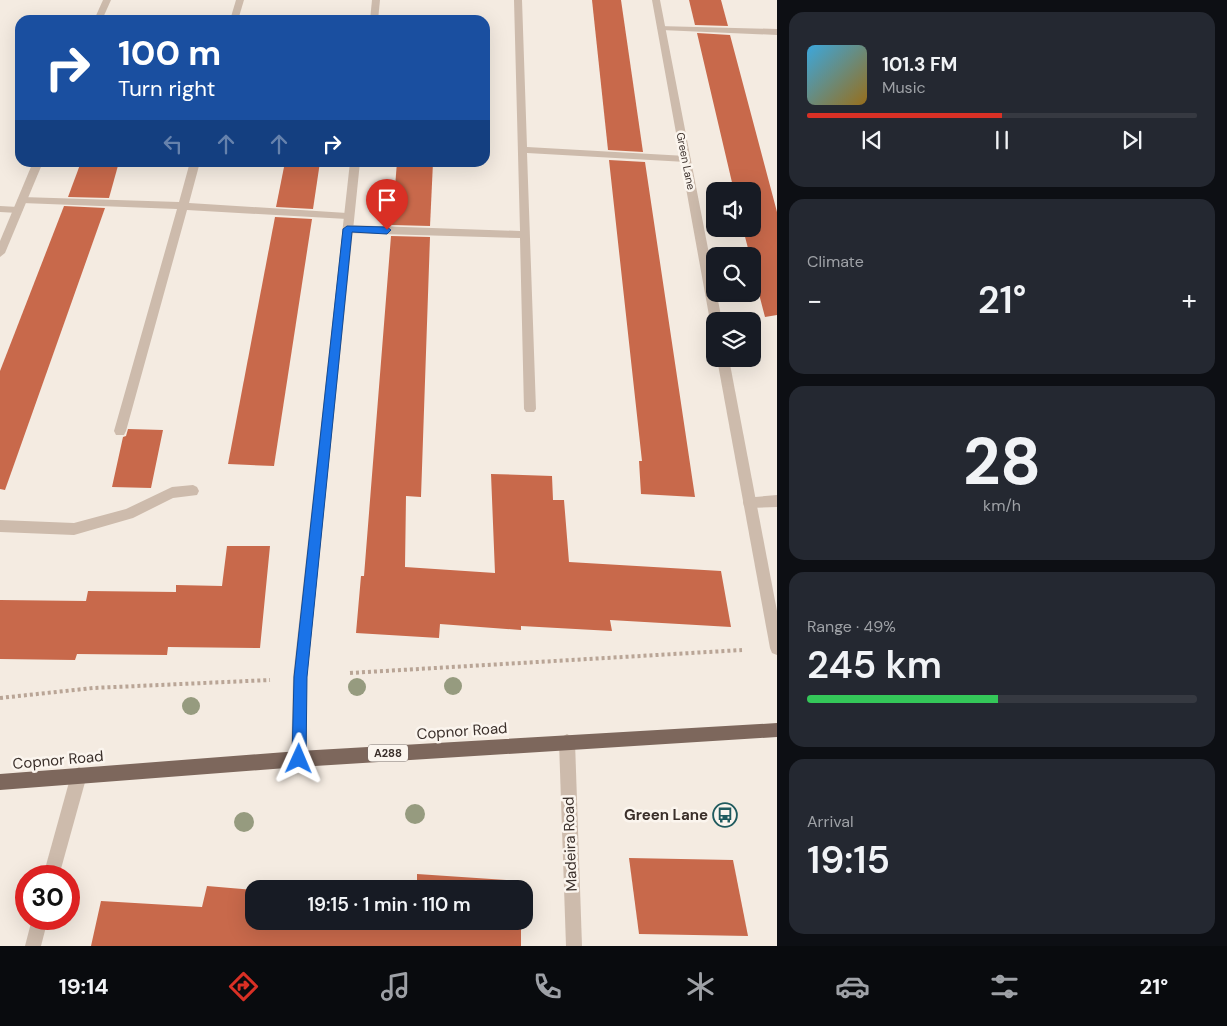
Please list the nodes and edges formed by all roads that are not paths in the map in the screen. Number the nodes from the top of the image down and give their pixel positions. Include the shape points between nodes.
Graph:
1 (107, 0) edge
2 (240, 0) edge
3 (376, 0) edge
4 (518, 0) edge
5 (656, 0) edge
6 (100, 15) edge
7 (236, 15) edge
8 (374, 15) edge
9 (661, 28) junction
10 (777, 32) edge
11 (522, 150) junction
12 (686, 159) junction
13 (36, 167) edge
14 (193, 167) edge
15 (353, 167) edge
16 (20, 205) junction
17 (182, 206) junction
18 (0, 209) edge
19 (347, 223) junction
20 (525, 235) junction
21 (0, 253) edge
22 (714, 312) edge
23 (724, 367) edge
24 (530, 409) dead end
25 (120, 431) dead end
26 (193, 491) dead end
27 (777, 501) edge
28 (749, 502) junction
29 (0, 526) edge
30 (777, 648) edge
31 (777, 730) edge
32 (567, 742) junction
33 (299, 759) junction
34 (79, 775) junction
35 (0, 782) edge
36 (55, 865) edge
37 (37, 930) edge
38 (33, 946) edge
39 (574, 946) edge

1 - 6 street
2 - 7 street
3 - 8 street
4 - 11 street
5 - 9 street, Green Lane
9 - 10 street
9 - 12 street, Green Lane
11 - 12 street
11 - 20 street
12 - 22 street, Green Lane
13 - 16 street
14 - 17 street
15 - 19 street
16 - 17 street
16 - 18 street
16 - 21 street
17 - 19 street
17 - 25 street
19 - 20 street
19 - 33 street via 300,677
20 - 24 street
23 - 28 street
26 - 29 street via 172,493 128,514 74,529
27 - 28 street
28 - 30 street
31 - 32 main road, Copnor Road / A288
32 - 33 main road, Copnor Road / A288
32 - 39 street, Madeira Road
33 - 34 main road, Copnor Road / A288
34 - 35 main road, Copnor Road / A288
34 - 36 street
37 - 38 street

